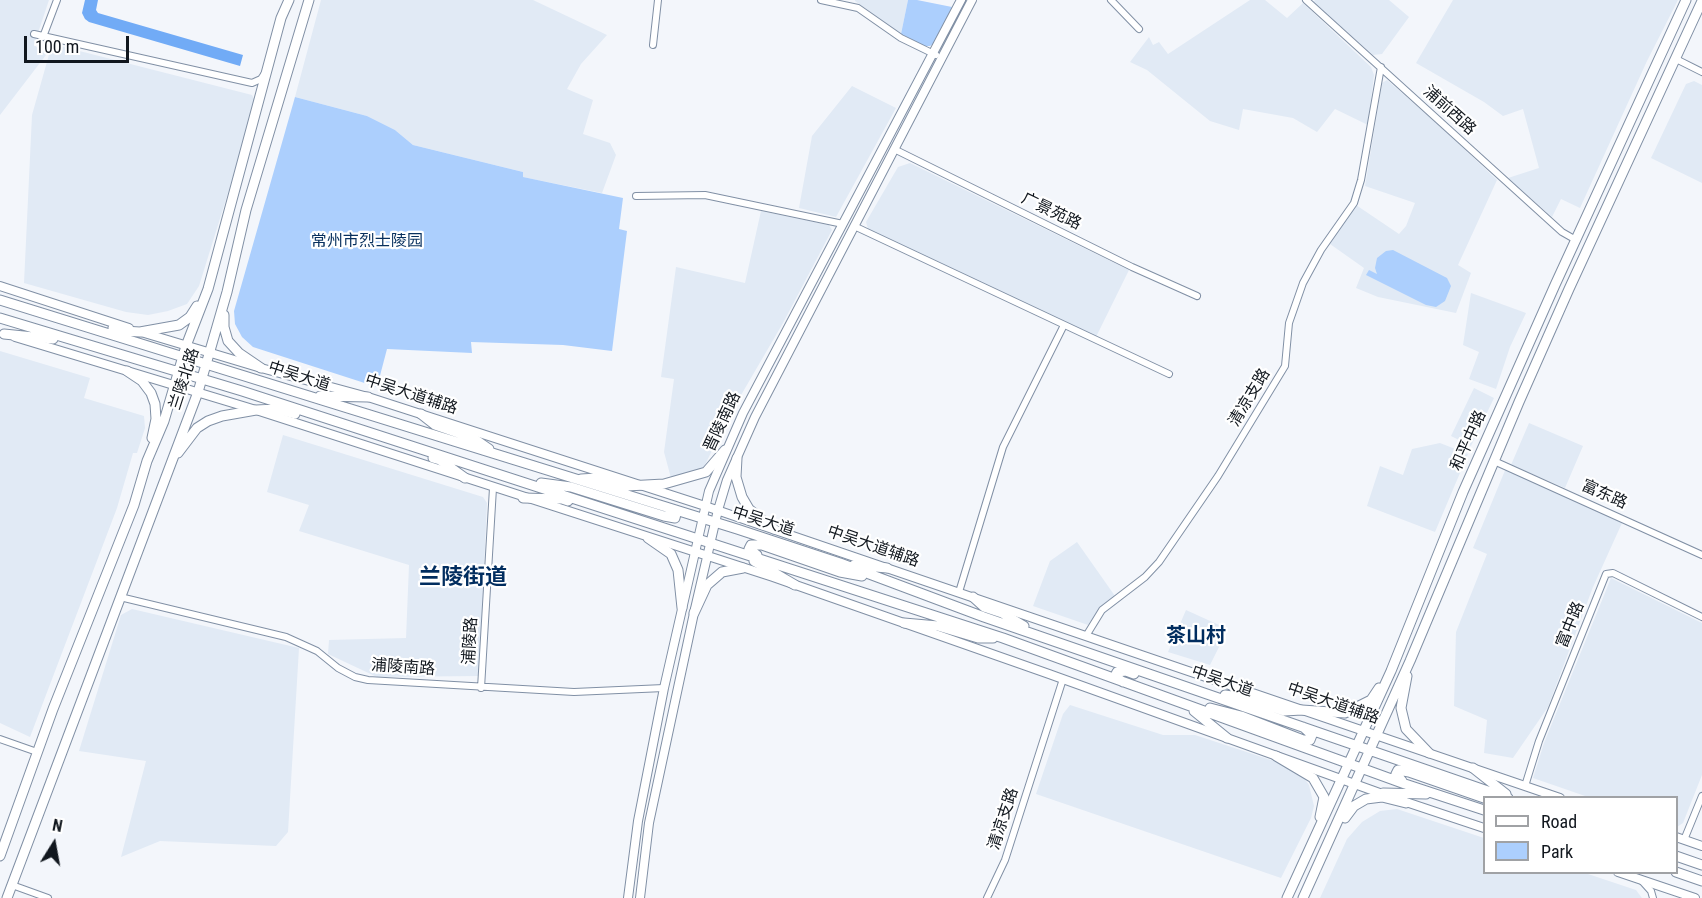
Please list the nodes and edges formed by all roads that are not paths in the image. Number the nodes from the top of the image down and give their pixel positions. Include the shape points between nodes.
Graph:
1 (57, 0) edge
2 (289, 0) edge
3 (309, 0) edge
4 (658, 0) edge
5 (821, 0) edge
6 (962, 0) edge
7 (972, 0) edge
8 (1110, 0) edge
9 (1306, 0) edge
10 (1686, 0) edge
11 (1702, 1) edge
12 (1139, 29) dead end
13 (34, 34) dead end
14 (43, 37) junction
15 (653, 45) dead end
16 (938, 56) junction
17 (1676, 59) junction
18 (1381, 67) junction
19 (268, 68) junction
20 (1702, 72) edge
21 (252, 83) junction
22 (259, 100) junction
23 (894, 149) junction
24 (636, 196) dead end
25 (843, 224) junction
26 (854, 226) junction
27 (1576, 240) junction
28 (0, 286) edge
29 (208, 289) junction
30 (227, 292) junction
31 (1197, 296) dead end
32 (0, 300) edge
33 (39, 312) junction
34 (0, 318) edge
35 (1064, 325) junction
36 (140, 332) junction
37 (2, 334) edge
38 (140, 343) junction
39 (186, 346) junction
40 (99, 348) junction
41 (209, 352) junction
42 (183, 356) junction
43 (132, 357) junction
44 (206, 363) junction
45 (261, 368) junction
46 (127, 371) junction
47 (178, 372) junction
48 (1169, 374) dead end
49 (246, 376) junction
50 (202, 379) junction
51 (175, 385) junction
52 (242, 391) junction
53 (198, 392) junction
54 (308, 395) junction
55 (369, 397) junction
56 (256, 410) junction
57 (421, 414) junction
58 (327, 418) junction
59 (396, 441) junction
60 (725, 450) junction
61 (498, 455) junction
62 (737, 458) junction
63 (172, 459) junction
64 (147, 461) junction
65 (1494, 461) junction
66 (465, 478) junction
67 (518, 480) junction
68 (575, 480) junction
69 (645, 486) junction
70 (493, 488) junction
71 (523, 498) junction
72 (705, 506) junction
73 (671, 509) junction
74 (612, 510) junction
75 (718, 510) junction
76 (702, 518) junction
77 (715, 522) junction
78 (774, 529) junction
79 (648, 538) junction
80 (697, 538) junction
81 (710, 542) junction
82 (740, 552) junction
83 (694, 553) junction
84 (1702, 555) edge
85 (707, 557) junction
86 (761, 559) junction
87 (840, 563) junction
88 (743, 568) junction
89 (887, 568) junction
90 (882, 579) junction
91 (795, 585) junction
92 (959, 592) junction
93 (120, 597) junction
94 (973, 597) junction
95 (682, 608) junction
96 (694, 613) junction
97 (1702, 617) edge
98 (904, 623) junction
99 (973, 628) junction
100 (1042, 636) junction
101 (1086, 636) junction
102 (1003, 638) junction
103 (1078, 649) junction
104 (1410, 662) junction
105 (1391, 671) junction
106 (1063, 679) junction
107 (1124, 683) junction
108 (481, 688) junction
109 (664, 688) junction
110 (1205, 692) junction
111 (1164, 697) junction
112 (1240, 704) junction
113 (1188, 705) junction
114 (1302, 710) junction
115 (1301, 725) junction
116 (1365, 731) junction
117 (1377, 735) junction
118 (1227, 738) junction
119 (0, 739) edge
120 (1358, 745) junction
121 (1371, 749) junction
122 (37, 752) junction
123 (1429, 753) junction
124 (1276, 756) junction
125 (1349, 764) junction
126 (1473, 768) junction
127 (1363, 769) junction
128 (1342, 780) junction
129 (1356, 784) junction
130 (1405, 784) junction
131 (1526, 786) junction
132 (1380, 793) junction
133 (1436, 794) junction
134 (1503, 796) edge
135 (1507, 796) edge
136 (1554, 796) edge
137 (1702, 796) edge
138 (1483, 797) edge
139 (1406, 802) junction
140 (1483, 809) edge
141 (1483, 827) edge
142 (1336, 829) junction
143 (1680, 838) edge
144 (1311, 845) junction
145 (1702, 846) edge
146 (0, 856) edge
147 (1681, 857) edge
148 (1702, 865) edge
149 (1678, 866) edge
150 (1678, 872) edge
151 (1621, 874) edge
152 (1641, 880) junction
153 (1702, 881) edge
154 (12, 885) junction
155 (1691, 897) edge
156 (7, 898) edge
157 (48, 898) edge
158 (628, 898) edge
159 (640, 898) edge
160 (987, 898) edge
161 (1287, 898) edge
162 (1303, 898) edge
163 (1653, 898) edge
164 (1673, 898) edge

1 - 14 street
2 - 19 main road, 兰陵北路
3 - 30 main road, 兰陵北路 via 246,210
4 - 15 street
5 - 16 street via 858,8 902,38
6 - 16 main road, 晋陵南路
7 - 16 main road, 晋陵南路
8 - 12 street
9 - 18 street, 浦前西路
10 - 27 main road, 和平中路
11 - 17 main road, 和平中路
13 - 14 street
14 - 21 street
16 - 23 main road, 晋陵南路
16 - 25 main road, 晋陵南路
17 - 20 street
17 - 65 main road, 和平中路
18 - 27 street, 浦前西路 via 1562,232
18 - 101 street, 清凉支路 via 1354,203 1321,250 1304,283 1289,323 1285,366 1218,476 1159,562 1102,610
19 - 21 street via 261,79
19 - 22 main road, 兰陵北路
21 - 22 street
22 - 29 main road, 兰陵北路
23 - 26 main road, 晋陵南路
23 - 31 street, 广景苑路
24 - 25 street via 705,195
25 - 60 main road, 晋陵南路
26 - 35 street
26 - 62 main road, 晋陵南路
27 - 105 main road, 和平中路 via 1463,492
28 - 36 main road, 中吴大道辅路
29 - 36 main road via 179,325
29 - 39 main road, 兰陵北路
30 - 41 main road, 兰陵北路
30 - 45 main road via 224,327 228,341
32 - 33 main road, 中吴大道
33 - 36 main road
33 - 38 main road, 中吴大道
34 - 40 main road, 中吴大道
35 - 48 street
35 - 92 street via 1003,447
36 - 39 main road, 中吴大道辅路
37 - 40 main road
37 - 46 main road
38 - 42 main road, 中吴大道
38 - 43 main road via 150,353 149,357
39 - 41 main road, 中吴大道辅路
39 - 42 main road, 兰陵北路
40 - 43 main road, 中吴大道
41 - 44 main road, 兰陵北路
41 - 45 main road, 中吴大道辅路
42 - 44 main road, 中吴大道
42 - 47 main road, 兰陵北路
43 - 47 main road, 中吴大道
44 - 49 main road, 中吴大道
44 - 50 main road, 兰陵北路
45 - 55 main road, 中吴大道辅路
46 - 51 main road
46 - 64 main road via 142,381 155,404 156,419
47 - 50 main road, 中吴大道
47 - 51 main road, 兰陵北路
49 - 52 main road via 236,377
49 - 54 main road, 中吴大道
50 - 52 main road, 中吴大道
50 - 53 main road, 兰陵北路
51 - 53 main road
51 - 64 main road, 兰陵北路
52 - 58 main road, 中吴大道
53 - 56 main road
53 - 63 main road, 兰陵北路
54 - 55 main road
54 - 61 main road, 中吴大道
55 - 57 main road, 中吴大道辅路
56 - 58 main road via 276,409
56 - 63 main road via 208,421 197,428
56 - 66 main road
57 - 61 main road via 435,424 473,438
57 - 69 main road, 中吴大道辅路
58 - 59 main road, 中吴大道
59 - 66 main road via 440,460
59 - 67 main road, 中吴大道
60 - 69 main road via 706,472
60 - 72 main road, 晋陵南路
61 - 68 main road, 中吴大道
62 - 75 main road, 晋陵南路
62 - 78 main road via 736,477 742,497 749,509
63 - 93 main road, 兰陵北路
64 - 122 main road, 兰陵北路 via 134,505
65 - 84 street, 富东路
65 - 104 main road, 和平中路
66 - 70 main road
67 - 73 main road via 571,487 675,518
67 - 74 main road, 中吴大道
68 - 69 main road via 597,478
68 - 73 main road, 中吴大道
69 - 72 main road, 中吴大道辅路
70 - 71 main road
70 - 108 street, 浦陵路
71 - 74 main road via 562,499 599,511
71 - 79 main road
72 - 75 main road, 中吴大道辅路
72 - 76 main road, 晋陵南路
73 - 76 main road, 中吴大道
74 - 80 main road, 中吴大道
75 - 77 main road, 晋陵南路
75 - 78 main road, 中吴大道辅路
76 - 77 main road, 中吴大道
76 - 80 main road, 晋陵南路
77 - 81 main road, 晋陵南路
77 - 87 main road, 中吴大道
78 - 89 main road, 中吴大道辅路
79 - 83 main road
79 - 95 main road via 671,554 678,570
80 - 81 main road, 中吴大道
80 - 83 main road, 晋陵南路
81 - 82 main road, 中吴大道
81 - 85 main road, 晋陵南路
82 - 86 main road, 中吴大道
82 - 91 main road
83 - 85 main road
83 - 95 main road, 晋陵南路
85 - 88 main road
85 - 96 main road, 晋陵南路
86 - 90 main road via 749,549 751,545 762,545 840,572
86 - 99 main road, 中吴大道
87 - 89 main road
87 - 90 main road, 中吴大道
88 - 91 main road
88 - 96 main road via 722,572 707,585
89 - 92 main road, 中吴大道辅路
90 - 100 main road, 中吴大道
91 - 98 main road
92 - 94 main road, 中吴大道辅路
93 - 108 street, 浦陵南路 via 286,637 317,651 355,677
93 - 154 main road, 兰陵北路
94 - 100 main road via 984,607
94 - 101 main road, 中吴大道辅路
95 - 109 main road, 晋陵南路
96 - 159 main road, 晋陵南路 via 649,823
97 - 131 street, 富中路 via 1613,573 1606,574 1539,741
98 - 102 main road via 938,626 978,638
98 - 106 main road
99 - 102 main road, 中吴大道
99 - 103 main road via 1011,634 1082,658 1084,655
100 - 103 main road, 中吴大道
101 - 114 main road, 中吴大道辅路
102 - 107 main road, 中吴大道
103 - 110 main road, 中吴大道
104 - 117 main road, 和平中路
104 - 123 main road via 1401,708 1406,729
105 - 114 main road via 1371,700 1345,713
105 - 116 main road, 和平中路
106 - 118 main road
106 - 160 street, 清凉支路 via 1005,860
107 - 111 main road, 中吴大道
107 - 112 main road via 1117,672 1126,671
108 - 109 street, 浦陵南路 via 574,692
109 - 158 main road, 晋陵南路 via 638,821
110 - 112 main road, 中吴大道
110 - 114 main road via 1245,698 1284,711
111 - 113 main road, 中吴大道
111 - 115 main road via 1241,716 1310,740 1312,735
112 - 115 main road, 中吴大道
113 - 118 main road
113 - 125 main road, 中吴大道
114 - 116 main road, 中吴大道辅路
115 - 120 main road, 中吴大道
116 - 117 main road, 中吴大道辅路
116 - 120 main road, 和平中路
117 - 121 main road, 和平中路
117 - 123 main road, 中吴大道辅路
118 - 124 main road
119 - 122 street
120 - 121 main road, 中吴大道
120 - 125 main road, 和平中路
121 - 127 main road, 和平中路
121 - 134 main road, 中吴大道
122 - 146 main road, 兰陵北路
123 - 126 main road, 中吴大道辅路
124 - 128 main road
124 - 144 main road via 1313,778 1324,797
125 - 127 main road, 中吴大道
125 - 128 main road, 和平中路
126 - 131 main road, 中吴大道辅路
126 - 135 main road
127 - 129 main road, 和平中路
127 - 130 main road, 中吴大道
128 - 129 main road
128 - 144 main road, 和平中路
129 - 132 main road
129 - 142 main road, 和平中路
130 - 133 main road, 中吴大道
130 - 138 main road via 1396,774 1398,770
131 - 136 main road, 中吴大道辅路
132 - 133 main road
132 - 139 main road
133 - 140 main road, 中吴大道
137 - 143 street
139 - 141 main road
139 - 142 main road via 1382,797 1366,799 1354,806
142 - 162 main road, 和平中路
143 - 145 main road
144 - 161 main road, 和平中路
147 - 148 main road
147 - 149 main road via 1690,864
150 - 153 main road
151 - 152 main road
152 - 155 main road
152 - 163 street
154 - 156 main road, 兰陵北路
154 - 157 street
155 - 164 street

